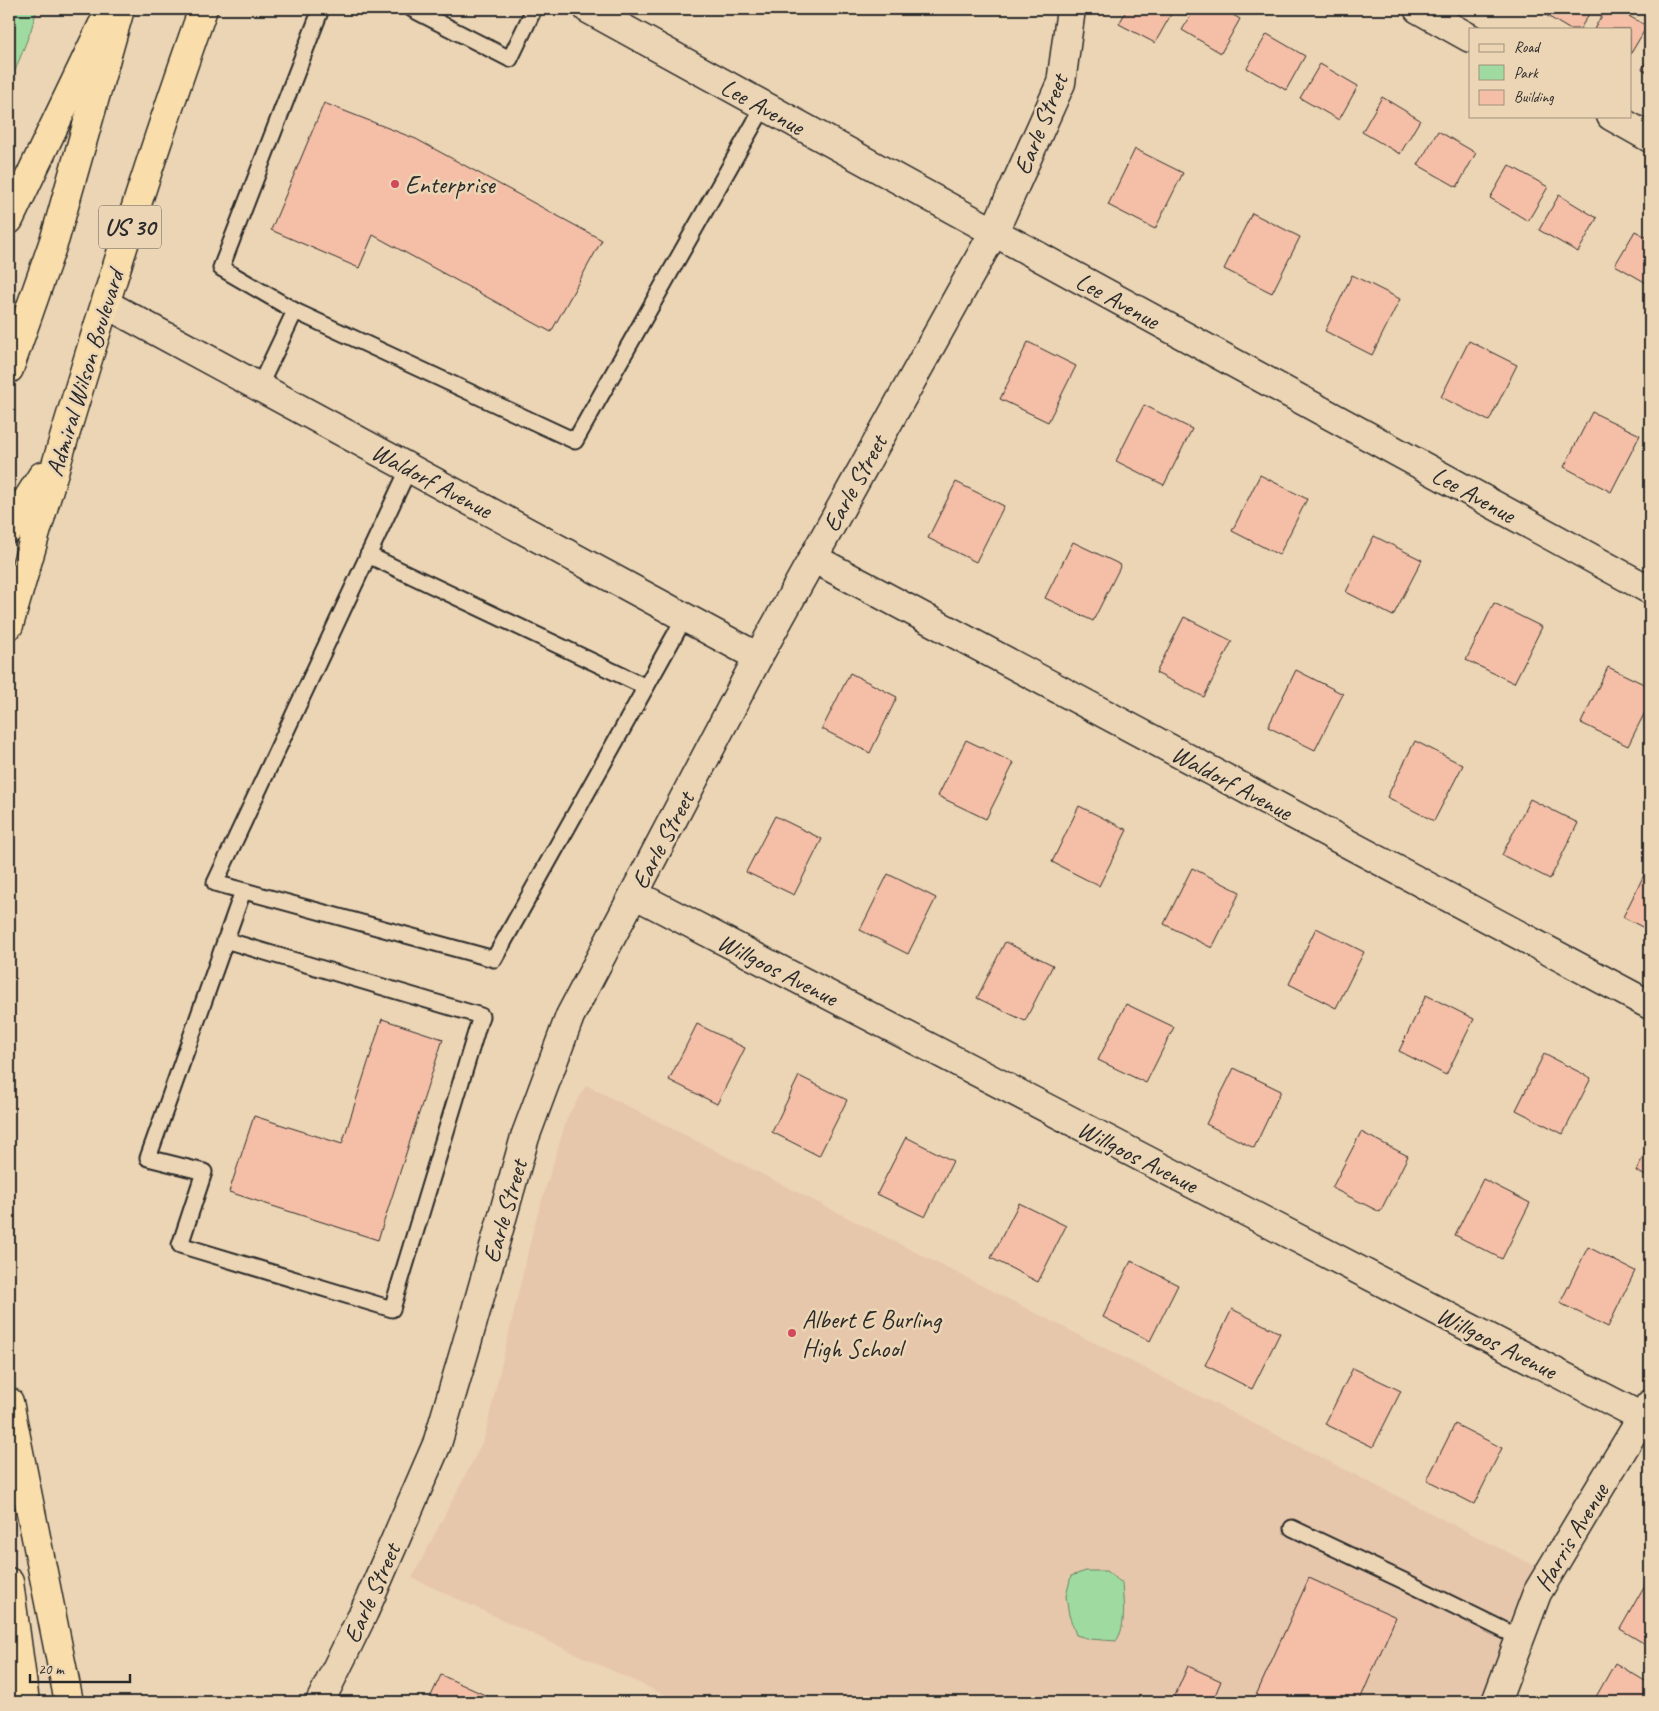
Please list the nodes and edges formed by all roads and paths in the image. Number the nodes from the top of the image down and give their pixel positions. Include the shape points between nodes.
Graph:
1 (110, 9) edge
2 (120, 9) edge
3 (203, 9) edge
4 (320, 9) edge
5 (412, 9) edge
6 (534, 9) edge
7 (588, 9) edge
8 (1071, 9) edge
9 (1418, 9) edge
10 (1469, 37) edge
11 (764, 106) junction
12 (1615, 118) edge
13 (1650, 138) edge
14 (9, 220) edge
15 (994, 232) junction
16 (106, 304) junction
17 (295, 311) junction
18 (9, 369) edge
19 (259, 386) junction
20 (60, 447) junction
21 (409, 468) junction
22 (9, 530) edge
23 (368, 555) junction
24 (813, 558) junction
25 (1650, 590) edge
26 (685, 617) junction
27 (9, 625) edge
28 (758, 657) junction
29 (646, 687) junction
30 (242, 891) junction
31 (634, 894) junction
32 (225, 940) junction
33 (1650, 1006) edge
34 (9, 1402) edge
35 (1646, 1411) edge
36 (1292, 1528) dead end
37 (9, 1582) edge
38 (1520, 1638) junction
39 (25, 1702) edge
40 (70, 1702) edge
41 (320, 1702) edge
42 (1496, 1702) edge

1 - 14 highway
2 - 18 highway, US 30 via 54,238
3 - 16 highway, Admiral Wilson Boulevard / US 30
4 - 17 lane via 221,268
5 - 6 lane via 510,59
7 - 11 street, Lee Avenue
8 - 15 street, Earle Street via 1061,83
9 - 10 street
11 - 15 street, Lee Avenue
11 - 17 lane via 575,441
12 - 13 street
15 - 24 street, Earle Street
15 - 25 street, Lee Avenue
16 - 19 street, Waldorf Avenue
16 - 20 highway, Admiral Wilson Boulevard / US 30
17 - 19 lane
19 - 21 street, Waldorf Avenue
20 - 22 highway
20 - 27 highway, Admiral Wilson Boulevard / US 30
21 - 23 lane
21 - 26 street, Waldorf Avenue
23 - 29 lane
23 - 30 lane via 215,883
24 - 28 street, Earle Street
24 - 33 street, Waldorf Avenue
26 - 28 street, Waldorf Avenue
26 - 29 lane
28 - 31 street, Earle Street
29 - 30 lane via 494,959
30 - 32 lane
31 - 35 street, Willgoos Avenue
31 - 41 street, Earle Street via 570,1016 525,1137 437,1444 364,1612
32 - 32 lane via 148,1158 204,1172 180,1245 392,1309 481,1016
34 - 40 highway
35 - 38 street, Harris Avenue via 1537,1592
36 - 38 lane
37 - 39 highway
38 - 42 street, Harris Avenue

